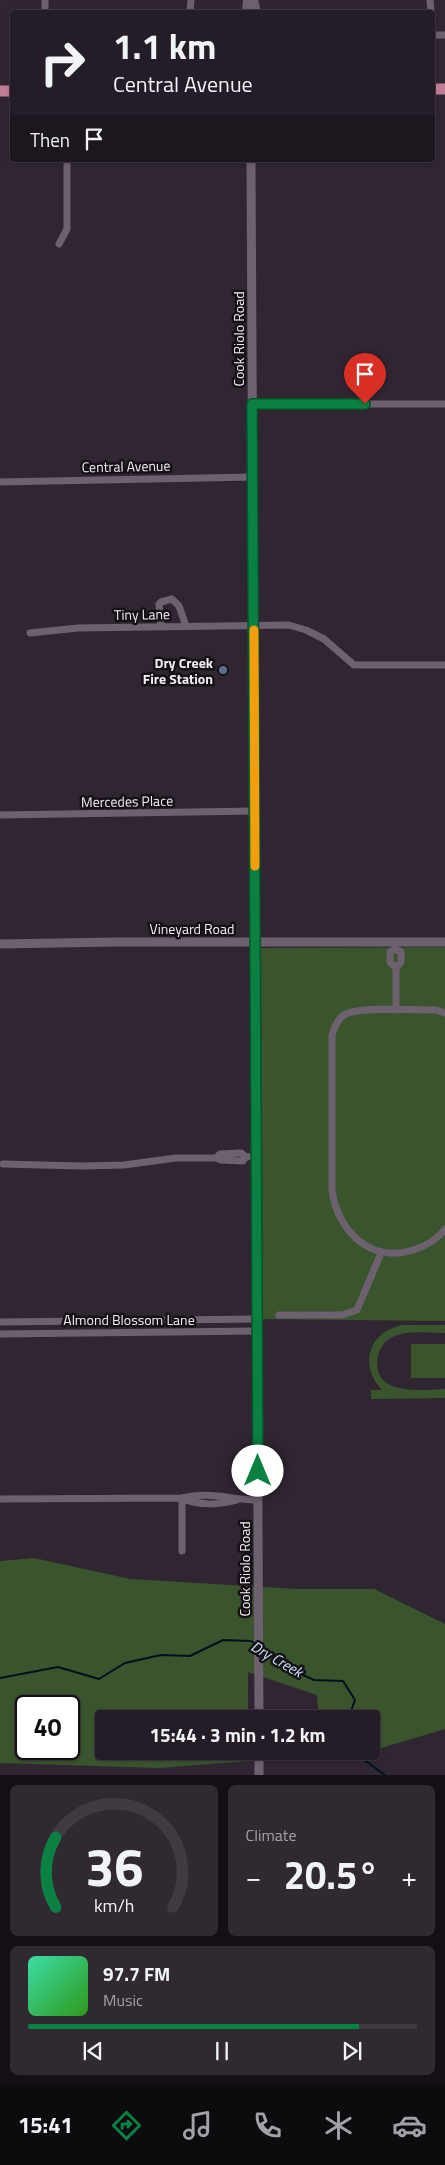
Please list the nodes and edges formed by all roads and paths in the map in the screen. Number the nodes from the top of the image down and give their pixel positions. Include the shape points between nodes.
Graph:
1 (67, 162) edge
2 (251, 162) edge
3 (59, 244) dead end
4 (252, 404) junction
5 (445, 404) edge
6 (253, 476) junction
7 (0, 482) edge
8 (254, 625) junction
9 (161, 626) junction
10 (186, 626) junction
11 (30, 633) dead end
12 (445, 665) edge
13 (255, 811) junction
14 (0, 815) edge
15 (255, 942) junction
16 (445, 942) edge
17 (0, 944) edge
18 (395, 946) junction
19 (396, 1010) junction
20 (445, 1013) edge
21 (251, 1156) junction
22 (3, 1164) dead end
23 (445, 1229) edge
24 (382, 1252) junction
25 (279, 1315) dead end
26 (257, 1319) junction
27 (0, 1322) edge
28 (257, 1331) junction
29 (0, 1334) edge
30 (182, 1498) junction
31 (0, 1499) edge
32 (258, 1500) junction
33 (182, 1551) dead end
34 (258, 1710) edge
35 (259, 1760) edge
36 (259, 1775) edge

1 - 3 street via 67,229
2 - 4 street, Cook Riolo Road
4 - 5 street
4 - 6 street, Cook Riolo Road
6 - 7 street, Central Avenue
6 - 8 street, Cook Riolo Road
8 - 10 street, Tiny Lane
8 - 12 street, Tiny Lane via 288,625 306,630 324,639 354,665
8 - 13 street, Cook Riolo Road
9 - 10 street, Tiny Lane
9 - 10 street via 160,604 172,598 179,606
9 - 11 street, Tiny Lane
13 - 14 street, Mercedes Place
13 - 15 street, Cook Riolo Road
15 - 17 street, Vineyard Road
15 - 18 street, Vineyard Road
15 - 21 street, Cook Riolo Road
16 - 18 street, Vineyard Road
18 - 19 street via 401,952 401,962 396,968
19 - 20 street
19 - 24 street via 357,1010 344,1015 332,1035 334,1206 354,1237
21 - 22 street via 220,1154 216,1158 176,1158 124,1165
21 - 26 street, Cook Riolo Road
23 - 24 street via 426,1246 406,1252
24 - 25 street via 358,1310 342,1315
26 - 27 street
26 - 28 street, Cook Riolo Road
28 - 29 street, Almond Blossom Lane
28 - 32 street, Cook Riolo Road
30 - 31 street
30 - 32 street via 191,1503
30 - 33 street
32 - 34 street, Cook Riolo Road
35 - 36 street

